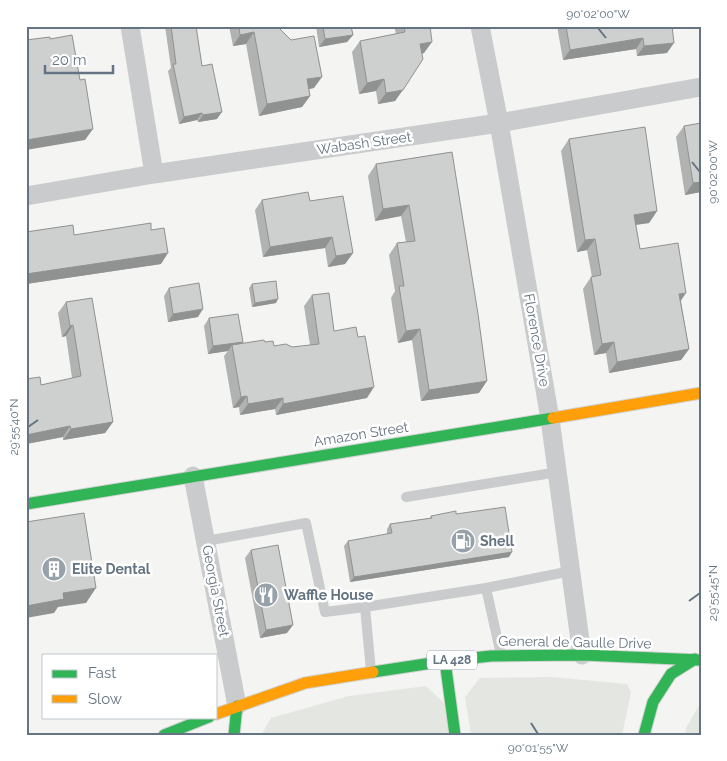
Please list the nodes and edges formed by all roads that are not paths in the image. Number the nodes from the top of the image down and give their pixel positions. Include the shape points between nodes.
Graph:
1 (130, 26) edge
2 (480, 26) edge
3 (701, 87) edge
4 (499, 123) junction
5 (154, 174) junction
6 (26, 196) edge
7 (701, 393) edge
8 (550, 419) junction
9 (558, 472) junction
10 (193, 476) junction
11 (406, 497) dead end
12 (26, 504) edge
13 (206, 541) junction
14 (571, 572) junction
15 (486, 588) junction
16 (365, 607) junction
17 (582, 655) junction
18 (501, 656) junction
19 (698, 660) edge
20 (444, 661) junction
21 (371, 673) junction
22 (237, 706) junction
23 (218, 713) edge
24 (206, 718) edge
25 (164, 735) edge
26 (234, 735) edge
27 (455, 735) edge
28 (644, 735) edge

1 - 5 street
2 - 4 street, Florence Drive
3 - 4 street, Wabash Street
4 - 5 street, Wabash Street
4 - 8 street, Florence Drive
5 - 6 street, Wabash Street
7 - 8 street, Amazon Street
8 - 9 street, Florence Drive
8 - 10 street, Amazon Street
9 - 11 lane
9 - 14 street, Florence Drive
10 - 12 street, Amazon Street
10 - 13 street, Georgia Street
13 - 16 lane via 306,522 325,612
13 - 22 street, Georgia Street
14 - 15 lane
14 - 17 street, Florence Drive
15 - 16 lane
15 - 18 lane
16 - 21 lane
17 - 18 street, General de Gaulle Drive / LA 428
17 - 19 street, General de Gaulle Drive / LA 428
18 - 20 street, General de Gaulle Drive / LA 428
19 - 28 street via 671,674 653,702
20 - 21 street, General de Gaulle Drive / LA 428
20 - 27 street
21 - 22 street, General de Gaulle Drive / LA 428 via 305,683
22 - 23 street, General de Gaulle Drive / LA 428
22 - 26 street
24 - 25 street

